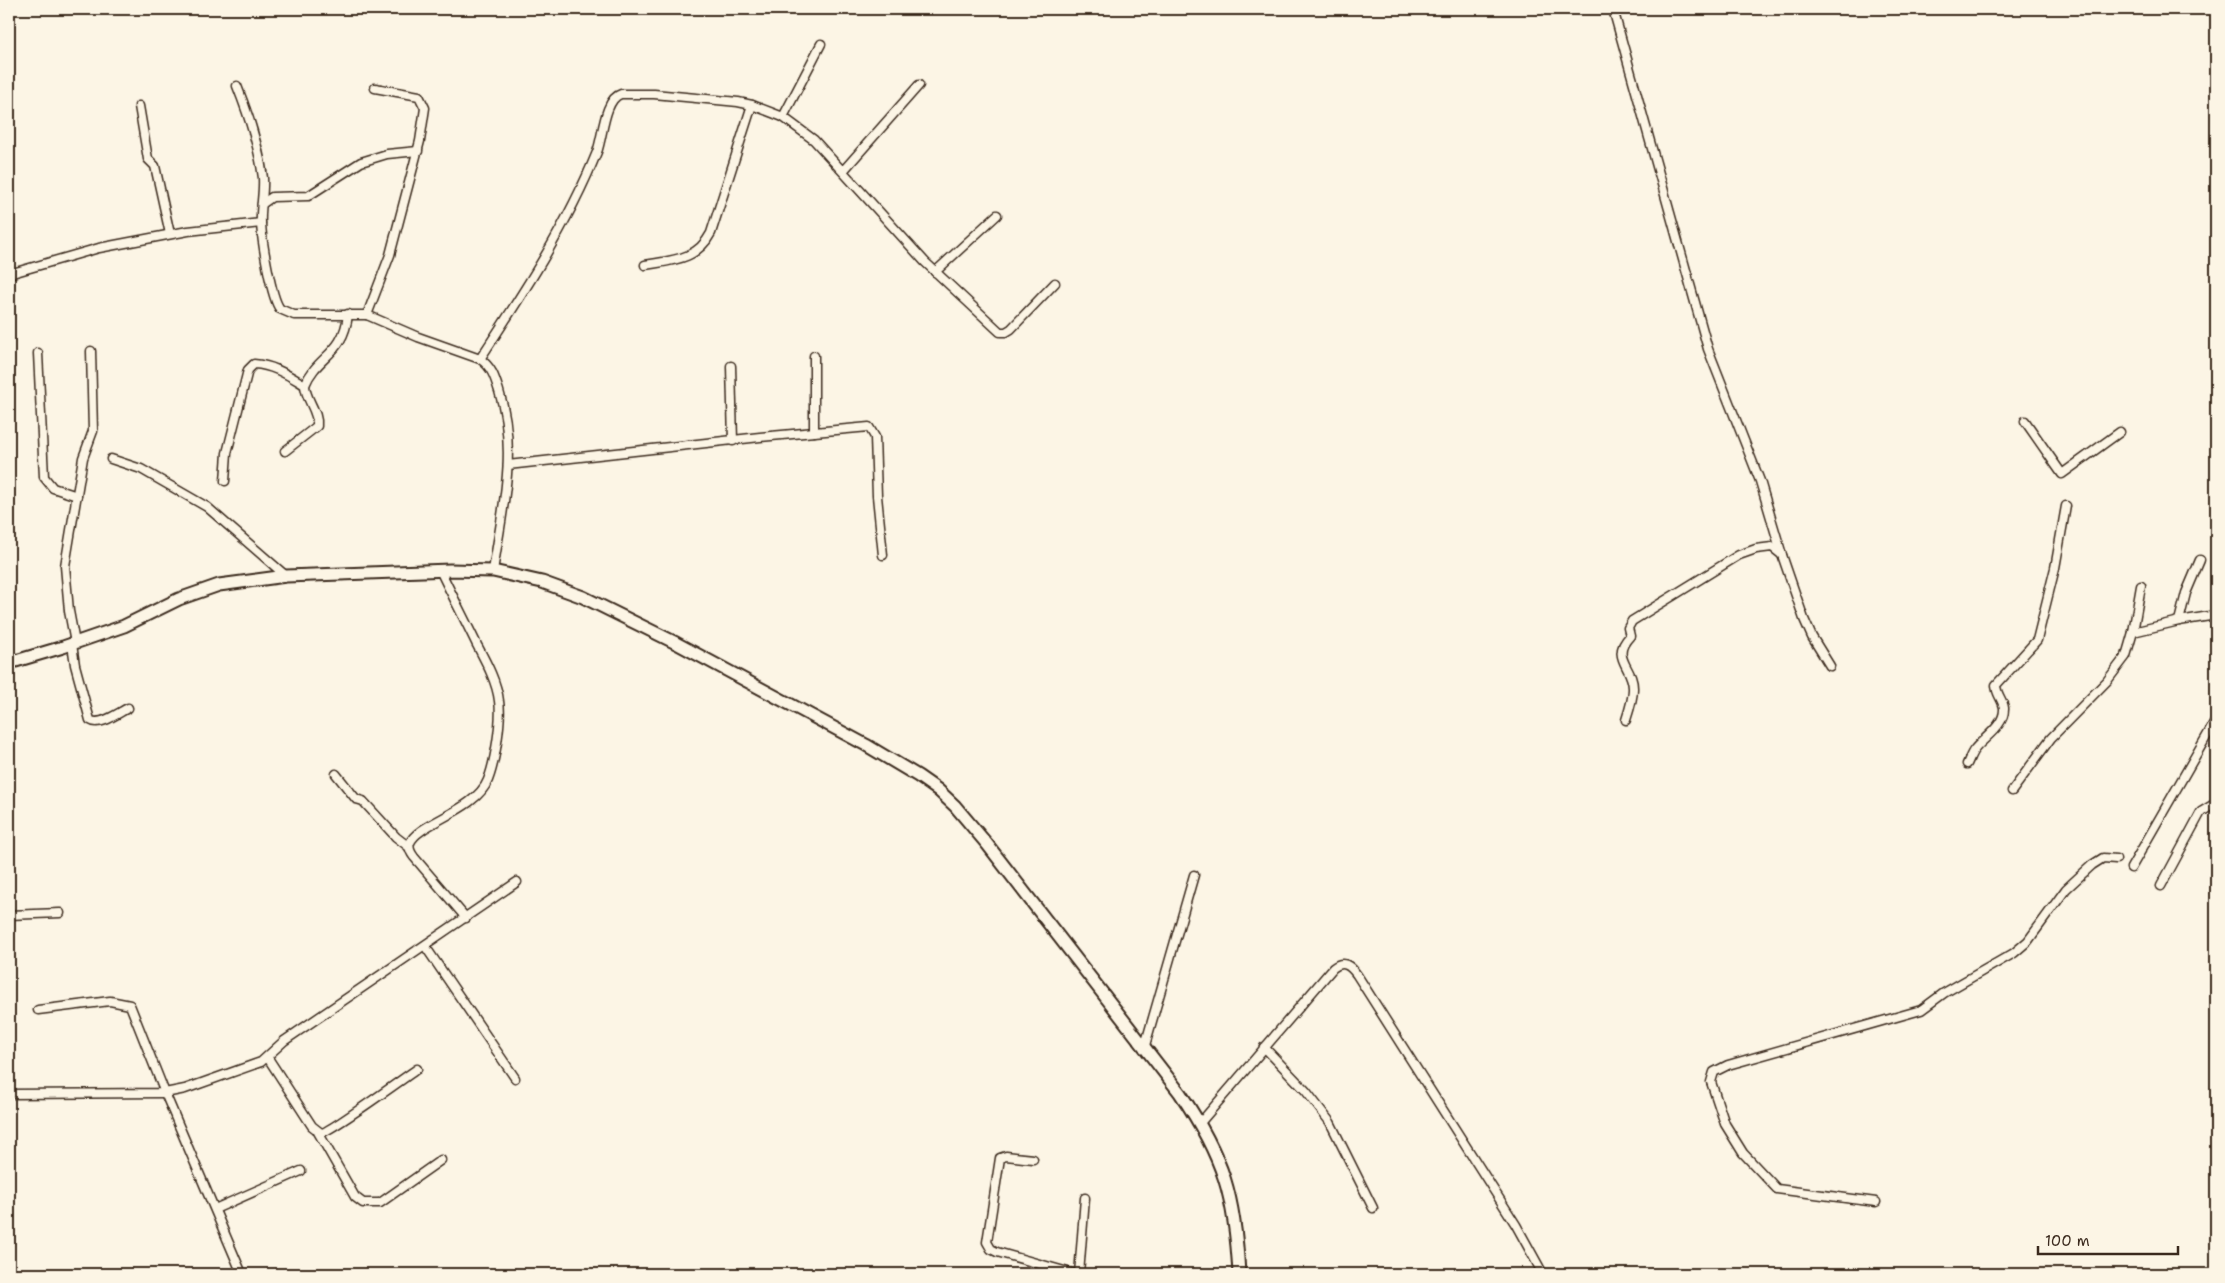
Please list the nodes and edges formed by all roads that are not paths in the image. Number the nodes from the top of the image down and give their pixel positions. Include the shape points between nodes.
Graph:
1 (1613, 9) edge
2 (821, 44) dead end
3 (919, 85) dead end
4 (237, 86) dead end
5 (375, 88) dead end
6 (752, 105) junction
7 (140, 106) dead end
8 (783, 117) junction
9 (418, 151) junction
10 (843, 172) junction
11 (262, 204) junction
12 (997, 214) dead end
13 (261, 223) junction
14 (170, 234) junction
15 (645, 266) dead end
16 (935, 272) junction
17 (9, 274) edge
18 (1055, 283) dead end
19 (348, 314) junction
20 (368, 315) junction
21 (91, 352) dead end
22 (38, 354) dead end
23 (814, 356) dead end
24 (480, 359) junction
25 (731, 366) dead end
26 (305, 385) junction
27 (2025, 421) dead end
28 (814, 432) junction
29 (2120, 432) dead end
30 (733, 440) junction
31 (285, 451) dead end
32 (111, 459) dead end
33 (508, 465) junction
34 (225, 481) dead end
35 (76, 496) junction
36 (2066, 506) dead end
37 (883, 555) dead end
38 (1782, 555) junction
39 (2200, 560) dead end
40 (440, 570) junction
41 (493, 571) junction
42 (286, 576) junction
43 (2141, 586) dead end
44 (2216, 615) edge
45 (2179, 621) junction
46 (2133, 632) junction
47 (74, 643) junction
48 (9, 662) edge
49 (1830, 666) dead end
50 (128, 708) dead end
51 (1626, 720) dead end
52 (2216, 720) edge
53 (1967, 764) dead end
54 (336, 774) dead end
55 (2012, 791) dead end
56 (2216, 803) edge
57 (409, 847) junction
58 (2116, 859) dead end
59 (2131, 868) dead end
60 (1194, 875) dead end
61 (517, 882) dead end
62 (2161, 886) dead end
63 (60, 913) dead end
64 (9, 915) edge
65 (466, 918) junction
66 (425, 946) junction
67 (38, 1010) dead end
68 (1264, 1047) junction
69 (1144, 1049) junction
70 (268, 1058) junction
71 (417, 1069) dead end
72 (515, 1078) dead end
73 (165, 1093) junction
74 (9, 1094) edge
75 (1200, 1123) junction
76 (318, 1132) junction
77 (1033, 1159) dead end
78 (442, 1160) dead end
79 (301, 1171) dead end
80 (1085, 1198) dead end
81 (1876, 1202) dead end
82 (1373, 1208) dead end
83 (215, 1209) junction
84 (242, 1274) edge
85 (1077, 1274) edge
86 (1239, 1274) edge
87 (1544, 1274) edge

1 - 38 street via 1708,348 1760,481
2 - 8 street
3 - 10 street
4 - 11 street via 256,144 263,179
5 - 9 street via 412,94 422,99 425,108
6 - 8 street
6 - 15 street via 706,245 693,254
6 - 24 street via 654,94 616,96 604,122 602,139 593,162 554,242
7 - 14 street via 148,158 155,166
8 - 10 street via 814,140
9 - 11 street via 387,154 361,162 308,196 272,197
9 - 20 street via 390,255
10 - 16 street
11 - 13 street
12 - 16 street
13 - 14 street
13 - 19 street via 271,284 280,309 294,315
14 - 17 street via 99,248
16 - 18 street via 1003,333 1011,329
19 - 20 street
19 - 26 street via 343,338
20 - 24 street
21 - 35 street via 93,431 83,458
22 - 35 street via 44,477 49,486
23 - 28 street
24 - 33 street via 493,373 500,396 506,425
25 - 30 street
26 - 31 street via 318,420 317,426
26 - 34 street via 278,369 261,364 254,364 248,370 227,453
27 - 29 street via 2062,474
28 - 30 street
28 - 37 street via 867,427 874,433
30 - 33 street
32 - 42 street via 141,469 207,507
33 - 41 street
35 - 47 street via 65,579
36 - 53 street via 2037,640 1996,685 2004,708 2001,718 1990,735 1973,750
38 - 49 street via 1808,628
38 - 51 street via 1772,547 1739,555 1632,622 1628,628 1630,636 1622,644 1621,654 1633,688
39 - 45 street
40 - 41 street
40 - 42 street
40 - 57 street via 490,672 500,701 498,735 488,781 477,795 422,830
41 - 69 street via 542,582 583,597 676,643 918,776 955,806 972,826
42 - 47 street via 219,585 179,599 124,626
43 - 46 street
44 - 45 street
45 - 46 street
46 - 55 street via 2120,665 2051,738
47 - 48 street
47 - 50 street via 75,665 90,720 95,723 103,721
52 - 59 street
54 - 57 street via 356,799
56 - 62 street via 2201,812
57 - 65 street
58 - 81 street via 2103,858 2092,865 2066,890 2028,941 2014,953 1944,992 1922,1010 1728,1065 1714,1072 1711,1082 1725,1124 1743,1153 1777,1189
60 - 69 street
61 - 65 street
63 - 64 street
65 - 66 street
66 - 70 street via 284,1041
66 - 72 street
67 - 73 street via 110,1001 130,1005
68 - 75 street
68 - 82 street via 1330,1122
68 - 87 street via 1333,968 1338,964 1349,966 1511,1217
69 - 75 street
70 - 73 street via 185,1089
70 - 76 street
71 - 76 street via 334,1128 325,1133
73 - 74 street
73 - 83 street
75 - 86 street via 1220,1162 1230,1197
76 - 78 street via 355,1197 363,1203 380,1202
77 - 85 street via 1000,1158 987,1242 997,1252
79 - 83 street
80 - 85 street
83 - 84 street

